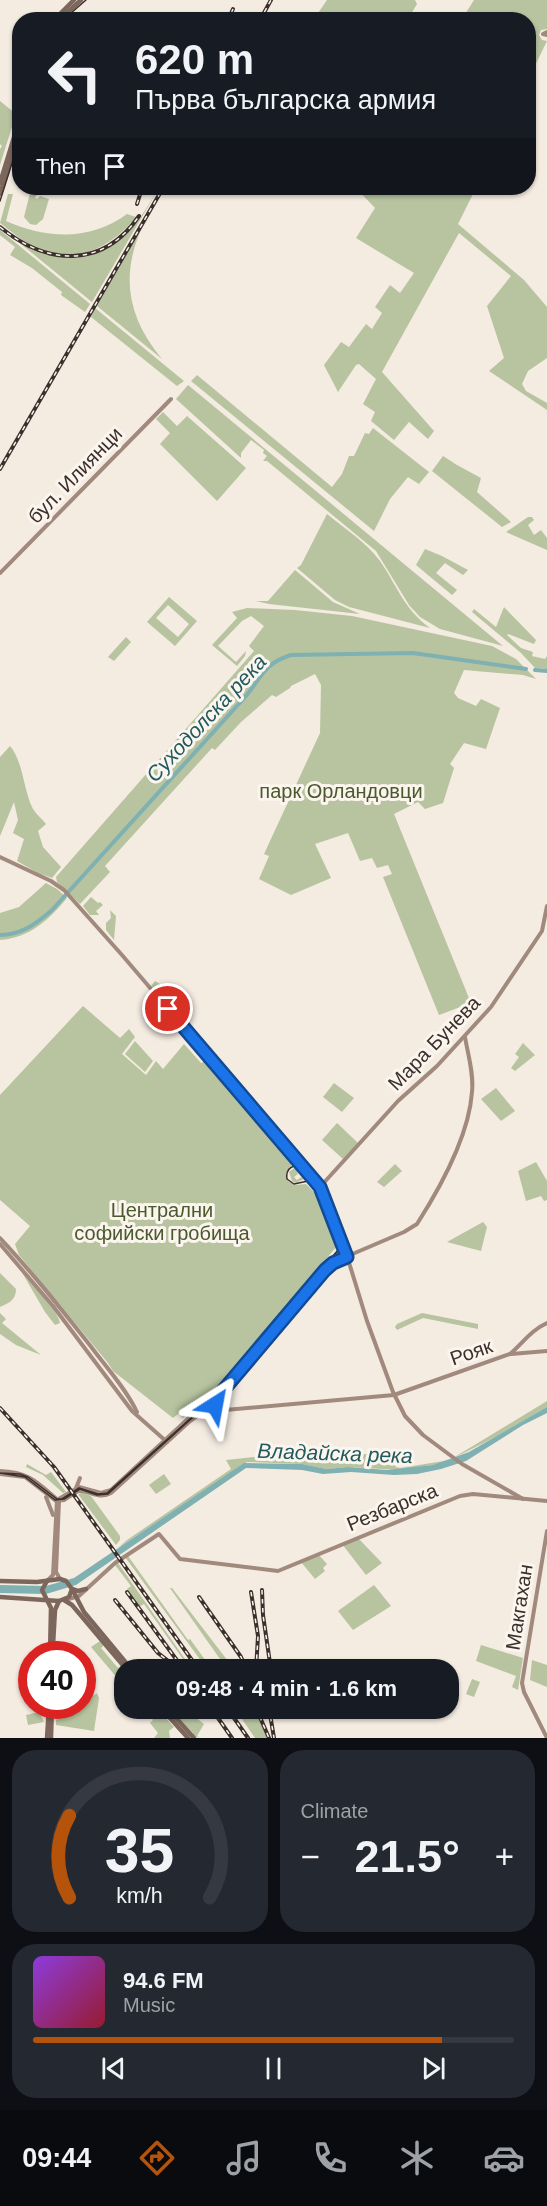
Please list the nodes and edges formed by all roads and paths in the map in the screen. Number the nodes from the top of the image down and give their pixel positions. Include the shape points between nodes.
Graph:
1 (74, 0) edge
2 (81, 0) edge
3 (62, 12) edge
4 (68, 12) edge
5 (12, 144) edge
6 (12, 156) edge
7 (0, 183) edge
8 (0, 194) edge
9 (171, 399) dead end
10 (0, 573) edge
11 (0, 857) edge
12 (547, 906) edge
13 (465, 1037) junction
14 (320, 1187) junction
15 (0, 1238) edge
16 (0, 1244) edge
17 (347, 1257) junction
18 (333, 1263) junction
19 (66, 1319) junction
20 (547, 1323) edge
21 (547, 1351) edge
22 (510, 1354) junction
23 (394, 1395) junction
24 (213, 1407) junction
25 (166, 1441) junction
26 (0, 1473) edge
27 (81, 1487) junction
28 (77, 1490) junction
29 (43, 1491) junction
30 (511, 1491) junction
31 (505, 1497) junction
32 (523, 1498) junction
33 (547, 1499) edge
34 (57, 1500) junction
35 (54, 1522) junction
36 (547, 1531) edge
37 (62, 1580) junction
38 (0, 1581) edge
39 (45, 1583) junction
40 (72, 1589) junction
41 (86, 1589) junction
42 (0, 1597) edge
43 (76, 1597) junction
44 (45, 1598) junction
45 (62, 1601) junction
46 (51, 1641) edge
47 (52, 1641) edge
48 (118, 1659) edge
49 (123, 1659) edge
50 (50, 1719) edge
51 (171, 1719) edge
52 (177, 1719) edge
53 (49, 1738) edge
54 (188, 1738) edge
55 (194, 1738) edge
56 (547, 1738) edge

1 - 3 main road
2 - 4 main road
5 - 7 main road
6 - 8 main road
9 - 10 street, бул. Илиянци
11 - 14 street via 64,890
12 - 13 street, Мара Бунева via 539,936
13 - 14 street, Мара Бунева via 398,1101
13 - 17 street via 472,1083 470,1115 417,1224
14 - 17 street
15 - 19 street via 35,1276
16 - 19 street
17 - 18 street
17 - 23 street
18 - 24 street
18 - 24 street via 322,1267
19 - 25 street via 127,1395 138,1416
20 - 22 street, Рояк via 531,1331
21 - 22 street
22 - 23 street, Рояк
23 - 24 street, Рояк
23 - 30 street via 417,1430 462,1464
24 - 25 street
24 - 25 street, Рояк
25 - 27 street via 109,1491 97,1493
25 - 28 street via 111,1493 97,1496
26 - 29 street via 25,1477
26 - 34 street via 27,1475
27 - 28 street
27 - 28 street via 80,1478
28 - 34 street
29 - 34 street
29 - 35 street
30 - 31 street
30 - 32 street, Резбарска
30 - 33 street, Резбарска
31 - 32 street, Резбарска
31 - 41 street, Резбарска via 460,1496 278,1571 184,1560 159,1534 115,1563
32 - 33 street, Резбарска
34 - 35 street
34 - 37 street via 56,1572
35 - 39 street via 52,1575
36 - 56 street, Макгахан via 523,1688
37 - 39 main road
37 - 40 main road
38 - 39 main road
39 - 44 main road
40 - 41 main road
40 - 43 main road
40 - 45 main road
41 - 43 street
42 - 44 main road
43 - 45 street
43 - 49 main road
44 - 45 main road
44 - 46 main road via 52,1613
45 - 47 main road via 55,1610
45 - 48 main road via 72,1605
50 - 53 main road
51 - 54 main road
52 - 55 main road

